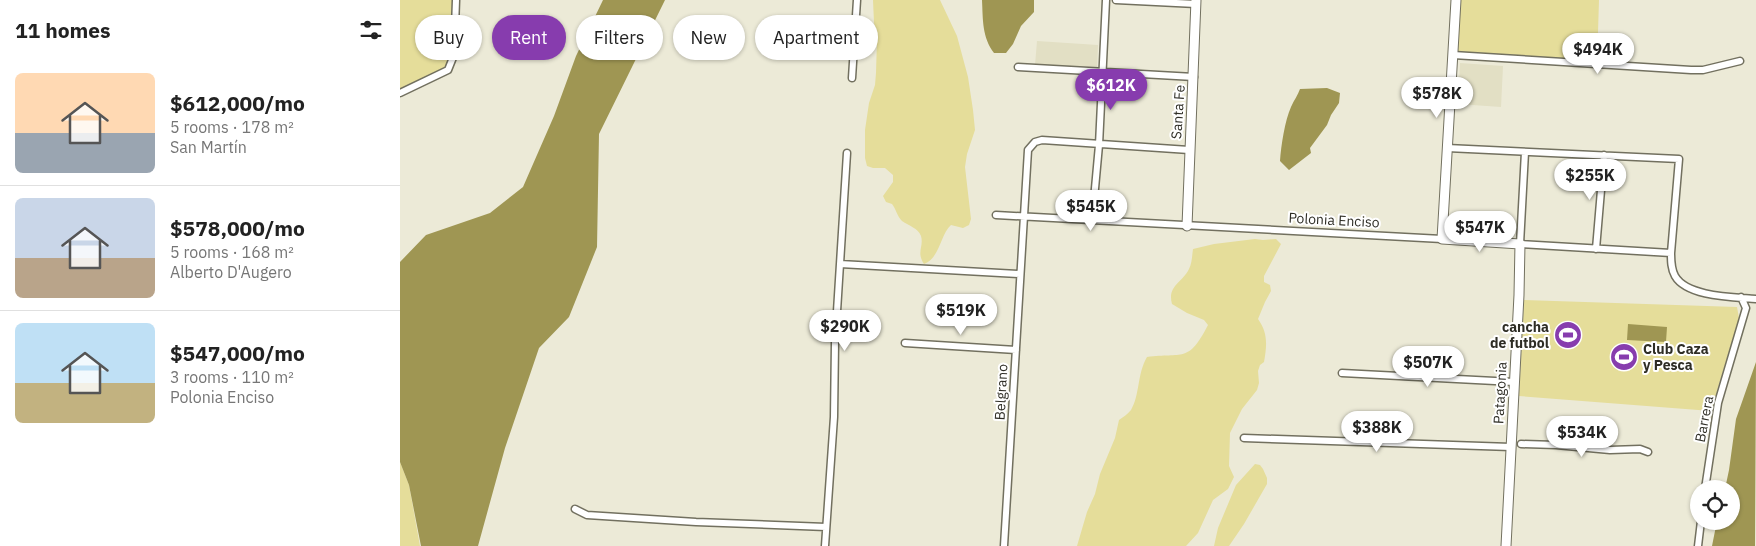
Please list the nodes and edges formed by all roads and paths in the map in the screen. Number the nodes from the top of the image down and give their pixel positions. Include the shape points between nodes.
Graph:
1 (456, 0) edge
2 (858, 0) edge
3 (1106, 0) edge
4 (1116, 0) edge
5 (1456, 0) edge
6 (1196, 2) edge
7 (1453, 55) junction
8 (1740, 61) dead end
9 (1018, 67) dead end
10 (1103, 73) junction
11 (1194, 77) junction
12 (852, 78) dead end
13 (400, 93) edge
14 (1099, 144) junction
15 (1447, 148) junction
16 (1189, 150) junction
17 (1525, 152) junction
18 (848, 153) dead end
19 (1604, 155) junction
20 (996, 216) dead end
21 (1024, 218) junction
22 (1092, 221) junction
23 (1187, 226) junction
24 (1442, 239) junction
25 (1520, 244) junction
26 (1596, 249) junction
27 (1672, 253) junction
28 (840, 264) junction
29 (1020, 274) junction
30 (1741, 298) junction
31 (1756, 299) edge
32 (904, 343) dead end
33 (1016, 350) junction
34 (1342, 373) dead end
35 (1514, 382) junction
36 (1244, 438) dead end
37 (1515, 444) junction
38 (1648, 452) dead end
39 (1706, 480) edge
40 (575, 509) dead end
41 (826, 527) junction
42 (1700, 530) edge
43 (825, 546) edge
44 (1004, 546) edge
45 (1506, 546) edge
46 (1698, 546) edge

1 - 13 street via 454,55 448,70
2 - 12 street
3 - 10 street
4 - 6 street
5 - 7 main road
6 - 11 main road, Santa Fe
7 - 8 street via 1691,70
7 - 15 main road
9 - 10 street
10 - 11 street
10 - 14 street
11 - 16 main road, Santa Fe
14 - 16 street
14 - 21 street, Belgrano via 1035,142 1028,150
14 - 22 street
15 - 17 street
15 - 24 main road
16 - 23 main road, Santa Fe
17 - 19 street
17 - 25 street, Patagonia
18 - 28 street
19 - 26 street
19 - 27 street via 1679,159
20 - 21 street, Polonia Enciso
21 - 22 street, Polonia Enciso
21 - 29 street, Belgrano
22 - 23 street, Polonia Enciso
23 - 24 street, Polonia Enciso
24 - 25 main road, Polonia Enciso
25 - 26 street, Polonia Enciso
25 - 35 main road, Patagonia
26 - 27 street, Polonia Enciso
27 - 30 street via 1671,266 1675,276 1690,290
28 - 29 street
28 - 41 street
29 - 33 street, Belgrano
30 - 31 street
30 - 39 street, Barrera via 1746,308 1718,403
32 - 33 street
33 - 44 street, Belgrano
34 - 35 street
35 - 37 main road, Patagonia
36 - 37 street
37 - 38 street via 1640,449
37 - 45 main road, Patagonia
40 - 41 street via 597,515
41 - 43 street
42 - 46 street

